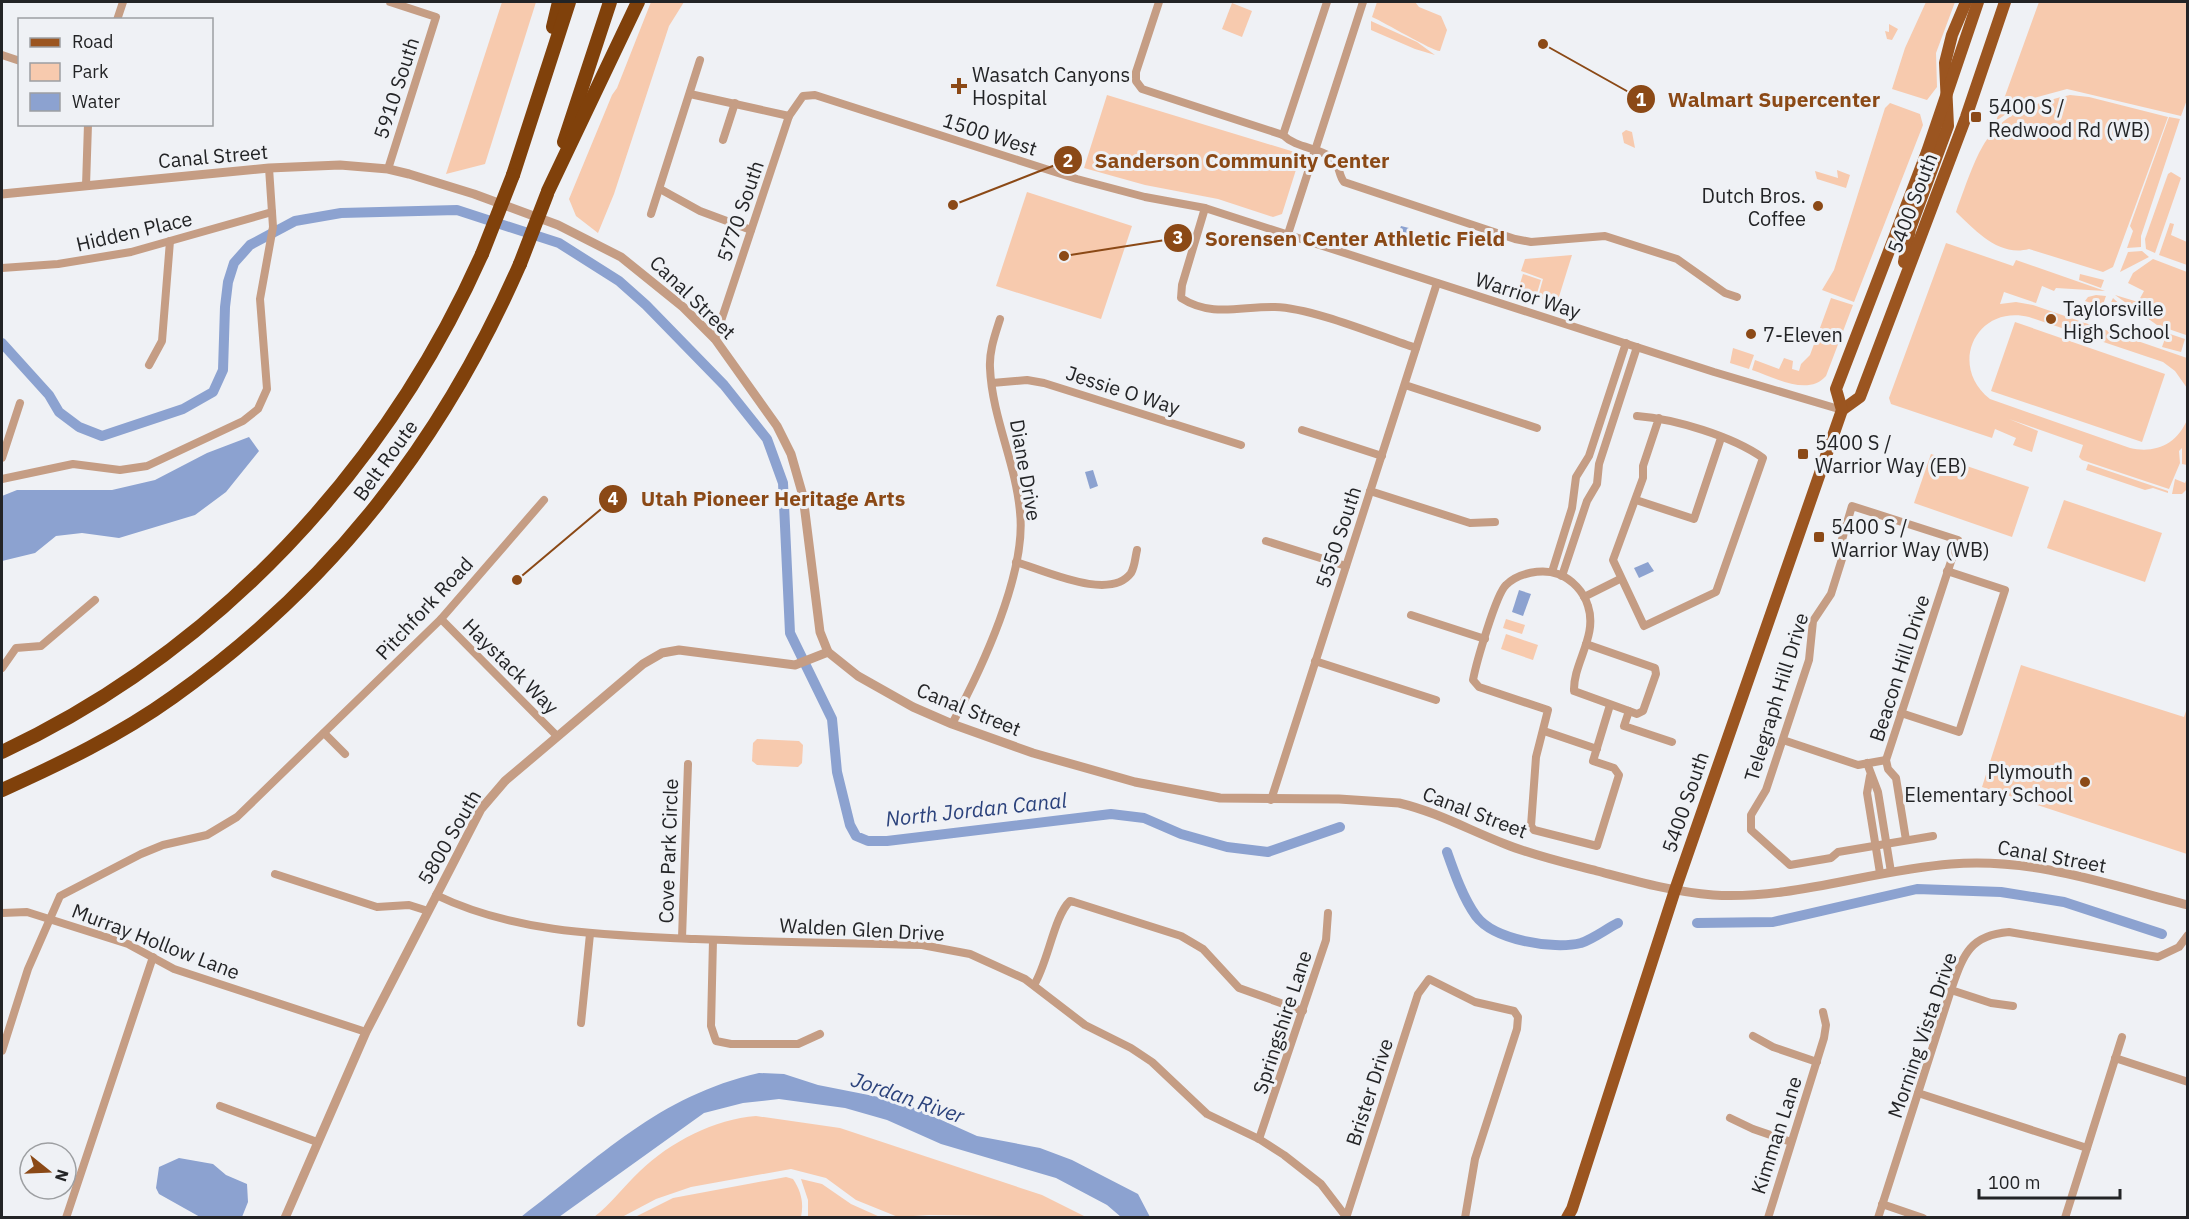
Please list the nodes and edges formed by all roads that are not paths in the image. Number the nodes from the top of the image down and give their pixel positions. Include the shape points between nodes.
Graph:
1 (123, 2) edge
2 (390, 2) edge
3 (559, 2) edge
4 (569, 2) edge
5 (610, 2) edge
6 (638, 2) edge
7 (1159, 2) edge
8 (1327, 2) edge
9 (1363, 2) edge
10 (1966, 2) edge
11 (1978, 2) edge
12 (2005, 2) edge
13 (118, 18) edge
14 (2, 55) edge
15 (18, 60) edge
16 (700, 60) dead end
17 (690, 94) junction
18 (803, 96) joint
19 (1947, 96) junction
20 (735, 103) junction
21 (534, 111) junction
22 (789, 116) junction
23 (88, 126) edge
24 (1283, 135) junction
25 (723, 140) dead end
26 (1316, 151) junction
27 (269, 168) junction
28 (388, 169) junction
29 (86, 186) junction
30 (660, 189) junction
31 (548, 193) junction
32 (2, 194) edge
33 (1205, 208) junction
34 (272, 212) junction
35 (651, 214) dead end
36 (751, 231) junction
37 (1288, 234) junction
38 (170, 241) junction
39 (2, 267) edge
40 (1437, 284) junction
41 (1900, 288) junction
42 (1737, 297) dead end
43 (1000, 319) dead end
44 (715, 339) junction
45 (1626, 343) junction
46 (1637, 347) junction
47 (1416, 348) junction
48 (148, 365) dead end
49 (992, 383) junction
50 (1405, 385) junction
51 (20, 403) dead end
52 (1842, 410) junction
53 (1637, 416) dead end
54 (1659, 418) junction
55 (1537, 428) dead end
56 (1302, 430) dead end
57 (1721, 438) junction
58 (1241, 445) dead end
59 (1382, 456) junction
60 (2, 458) edge
61 (2, 470) edge
62 (3, 479) edge
63 (1370, 491) junction
64 (544, 500) dead end
65 (1636, 500) junction
66 (1852, 506) joint
67 (1495, 522) dead end
68 (1266, 541) dead end
69 (1137, 550) dead end
70 (1016, 562) junction
71 (1346, 566) junction
72 (1947, 571) junction
73 (1557, 574) junction
74 (1620, 579) junction
75 (1584, 597) junction
76 (95, 600) dead end
77 (1411, 615) dead end
78 (441, 619) junction
79 (1485, 639) junction
80 (1586, 644) junction
81 (828, 652) junction
82 (1316, 661) junction
83 (2, 668) edge
84 (1436, 700) dead end
85 (1610, 705) junction
86 (1629, 711) junction
87 (1901, 714) junction
88 (952, 724) junction
89 (1544, 731) junction
90 (324, 733) junction
91 (557, 736) junction
92 (1783, 740) junction
93 (1672, 741) dead end
94 (1596, 749) junction
95 (2, 752) edge
96 (345, 754) dead end
97 (1886, 760) junction
98 (1868, 763) junction
99 (688, 764) dead end
100 (1870, 776) junction
101 (2, 790) edge
102 (1271, 800) junction
103 (1933, 836) dead end
104 (1906, 840) junction
105 (1886, 844) junction
106 (1875, 846) junction
107 (1891, 872) junction
108 (1880, 873) junction
109 (275, 874) dead end
110 (1675, 890) junction
111 (436, 895) junction
112 (2187, 905) edge
113 (428, 911) junction
114 (2, 913) edge
115 (1328, 913) dead end
116 (50, 918) junction
117 (590, 934) junction
118 (2187, 935) edge
119 (682, 938) junction
120 (713, 939) junction
121 (153, 957) junction
122 (1034, 985) junction
123 (1951, 990) junction
124 (2013, 1006) dead end
125 (1303, 1011) junction
126 (1823, 1012) dead end
127 (581, 1023) dead end
128 (366, 1032) junction
129 (820, 1034) dead end
130 (1753, 1036) dead end
131 (2122, 1038) dead end
132 (2, 1051) edge
133 (2115, 1058) junction
134 (1817, 1062) junction
135 (2187, 1082) edge
136 (1918, 1093) junction
137 (220, 1106) dead end
138 (1730, 1118) dead end
139 (1259, 1139) junction
140 (317, 1142) junction
141 (1791, 1142) junction
142 (2087, 1148) junction
143 (1882, 1204) junction
144 (1570, 1215) edge
145 (1346, 1217) edge
146 (66, 1218) edge
147 (285, 1218) edge
148 (1464, 1218) edge
149 (1768, 1218) edge
150 (1878, 1218) edge
151 (1923, 1218) edge
152 (2065, 1218) edge

1 - 13 street
2 - 28 street, 5910 South via 436,17
3 - 21 highway
4 - 21 highway, Belt Route
5 - 31 highway, Belt Route
6 - 31 highway
7 - 24 street via 1136,72 1140,87
8 - 24 street
9 - 26 street
10 - 19 main road via 1947,51
11 - 19 main road, 5400 South
12 - 41 main road, 5400 South via 1966,117
14 - 15 street
16 - 17 street
17 - 20 street
17 - 30 street
18 - 22 street, 5770 South
18 - 33 street, 1500 West via 824,97 1115,190
19 - 41 main road via 1948,126 1910,229
19 - 52 main road, 5400 South via 1836,389
20 - 22 street
20 - 25 street
21 - 95 highway, Belt Route, bridge via 482,254 453,316 413,387 356,468 290,543 233,598 125,683 52,728
22 - 36 street, 5770 South
23 - 29 street
24 - 26 street
26 - 37 street
26 - 42 street via 1334,160 1344,182 1526,241 1605,236 1677,259 1725,293
27 - 28 street, Canal Street via 340,165
27 - 29 street, Canal Street
27 - 34 street
28 - 44 street, Canal Street via 523,211 601,245 654,282
29 - 32 street, Canal Street
30 - 35 street
30 - 36 street via 700,211
31 - 101 highway, Belt Route, bridge via 491,329 423,445 384,498 306,585 221,661 172,698 41,773
33 - 37 street, Warrior Way
33 - 47 street via 1181,298 1223,311 1292,309
34 - 38 street, Hidden Place
34 - 62 street via 273,227 260,299 267,389 252,416 147,466 120,470 72,464
36 - 44 street, 5770 South
37 - 40 street, Warrior Way
38 - 39 street, Hidden Place via 90,260
38 - 48 street via 162,341
40 - 45 street, Warrior Way
40 - 47 street, 5550 South
41 - 52 main road, 5400 South via 1860,397
43 - 49 street, Diane Drive via 991,353
44 - 81 street, Canal Street via 777,426 796,468 806,513 819,624
45 - 46 street, Warrior Way
45 - 73 street via 1589,456 1576,477 1576,496
46 - 52 street, Warrior Way
46 - 73 street via 1599,464 1597,484
47 - 50 street, 5550 South
49 - 58 street, Jessie O Way via 1044,382
49 - 70 street, Diane Drive via 1019,502 1021,537
50 - 55 street
50 - 59 street, 5550 South
51 - 60 street
52 - 110 main road, 5400 South
53 - 54 street
54 - 57 street
54 - 65 street
56 - 59 street
57 - 65 street via 1694,519
57 - 74 street via 1764,458 1716,592 1644,626
59 - 63 street, 5550 South
61 - 62 street
63 - 67 street via 1470,523
63 - 71 street, 5550 South
64 - 78 street, Pitchfork Road
65 - 74 street via 1613,560
66 - 72 street, Beacon Hill Drive via 1958,540
66 - 92 street, Telegraph Hill Drive via 1841,543 1842,560 1831,594 1813,621 1809,660
68 - 71 street
69 - 70 street via 1130,574 1110,586 1090,585
70 - 88 street, Diane Drive via 985,660
71 - 82 street, 5550 South
72 - 87 street, Beacon Hill Drive
72 - 87 street via 2005,590 1963,722 1959,732
73 - 75 street
73 - 79 street via 1530,573 1506,585
74 - 75 street
75 - 80 street via 1590,614
76 - 83 street via 41,646 16,648
77 - 79 street
78 - 90 street, Pitchfork Road
78 - 91 street, Haystack Way
79 - 89 street via 1474,683 1548,710
80 - 85 street via 1574,691
80 - 86 street via 1655,668 1643,711
81 - 88 street, Canal Street via 894,697
81 - 91 street, 5800 South via 795,665 679,650 662,653 643,664
82 - 84 street
82 - 102 street, 5550 South
85 - 86 street
85 - 94 street
86 - 93 street via 1624,726
87 - 97 street, Beacon Hill Drive
88 - 102 street, Canal Street via 1033,753 1136,782 1199,796
89 - 94 street
89 - 94 street via 1536,757 1531,826 1598,846 1619,775 1614,768 1593,761
90 - 96 street
90 - 116 street, Pitchfork Road via 228,824 197,838 152,849 69,891 58,900
91 - 111 street, 5800 South via 505,781 481,809
92 - 98 street via 1858,765
92 - 106 street, Telegraph Hill Drive via 1766,790 1750,815 1751,830 1790,865
97 - 98 street
97 - 104 street, Beacon Hill Drive via 1896,778
98 - 100 street, Beacon Hill Drive
99 - 119 street, Cove Park Circle
100 - 105 street, Beacon Hill Drive via 1878,792
100 - 106 street, Beacon Hill Drive via 1867,793
102 - 110 street, Canal Street via 1400,803 1425,809 1523,851
103 - 104 street
104 - 105 street
105 - 106 street
105 - 107 street, Beacon Hill Drive
106 - 108 street, Beacon Hill Drive
107 - 108 street, Canal Street
107 - 112 street, Canal Street via 1975,862 2029,866
108 - 110 street, Canal Street via 1735,895
109 - 113 street via 377,906 409,905
110 - 144 main road, 5400 South
111 - 113 street, 5800 South
111 - 117 street, Walden Glen Drive via 529,925
113 - 128 street, 5800 South
114 - 116 street, Murray Hollow Lane via 27,912
115 - 125 street, Springshire Lane via 1326,940
116 - 121 street, Murray Hollow Lane via 128,944
116 - 132 street, Pitchfork Road via 28,969
117 - 119 street, Walden Glen Drive
117 - 127 street
118 - 123 street, Morning Vista Drive via 2168,954 2147,957 2009,932 1995,933 1974,943 1966,953
119 - 120 street, Walden Glen Drive
120 - 122 street, Walden Glen Drive via 935,946 993,962
120 - 129 street via 711,1026 716,1041 798,1044
121 - 128 street, Murray Hollow Lane via 180,971
121 - 146 street
122 - 125 street via 1070,901 1181,936 1203,949 1239,988
122 - 139 street, Walden Glen Drive via 1085,1025 1152,1062 1207,1114
123 - 124 street
123 - 136 street, Morning Vista Drive
125 - 139 street, Springshire Lane
126 - 134 street, Kimman Lane via 1826,1032
128 - 140 street, 5800 South
130 - 134 street
131 - 133 street
133 - 135 street
133 - 142 street
134 - 141 street, Kimman Lane
136 - 142 street
136 - 143 street, Morning Vista Drive
137 - 140 street
138 - 141 street
139 - 145 street, Walden Glen Drive via 1321,1184
140 - 147 street, 5800 South
141 - 149 street, Kimman Lane
142 - 152 street
143 - 150 street, Morning Vista Drive
143 - 151 street
145 - 148 street, Brister Drive via 1418,994 1429,979 1475,1002 1515,1011 1518,1017 1473,1166

